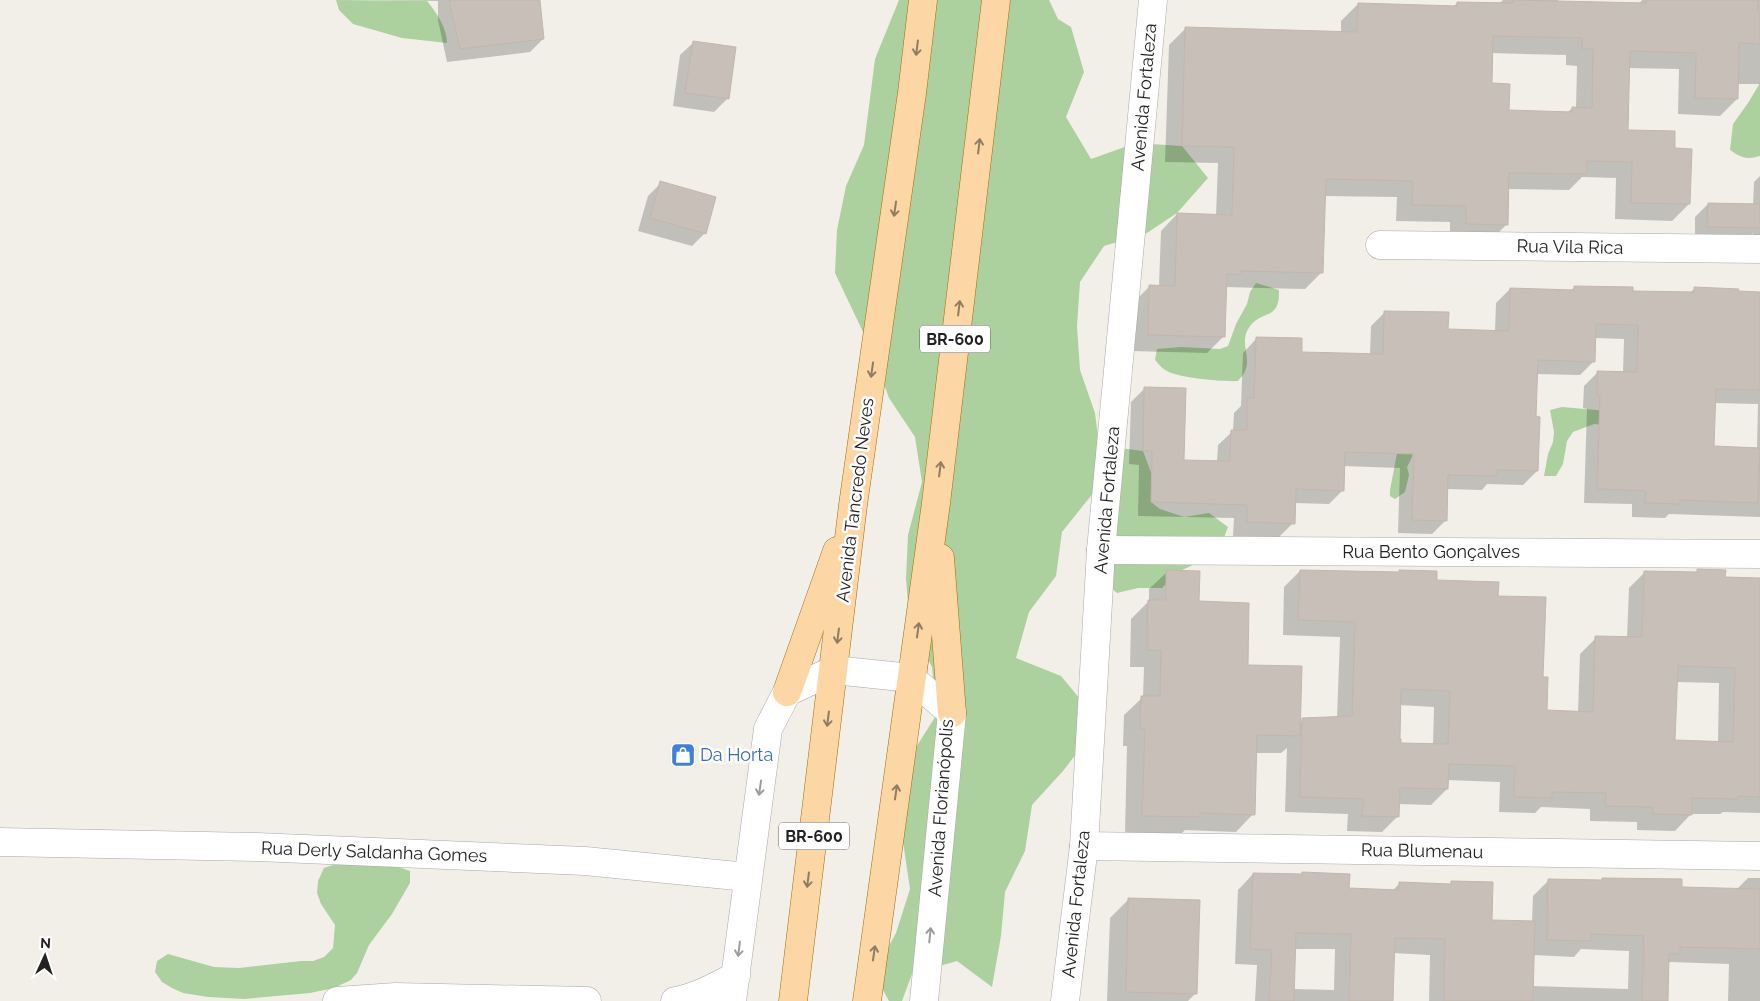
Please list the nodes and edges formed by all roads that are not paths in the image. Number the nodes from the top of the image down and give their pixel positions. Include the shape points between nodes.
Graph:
1 (923, 0) edge
2 (996, 0) edge
3 (1153, 0) edge
4 (1380, 245) dead end
5 (1760, 249) edge
6 (936, 503) junction
7 (853, 505) junction
8 (1101, 550) junction
9 (1760, 554) edge
10 (834, 670) junction
11 (912, 678) junction
12 (786, 692) junction
13 (952, 714) junction
14 (0, 842) edge
15 (1084, 846) junction
16 (1760, 856) edge
17 (747, 877) junction
18 (734, 988) edge
19 (337, 1001) edge
20 (587, 1001) edge
21 (675, 1001) edge
22 (793, 1001) edge
23 (867, 1001) edge
24 (924, 1001) edge
25 (1066, 1001) edge

1 -> 7 main road, Avenida Tancredo Neves / BR-600
6 -> 2 main road, BR-600
3 - 8 street, Avenida Fortaleza
4 - 5 street, Rua Vila Rica
11 -> 6 main road, BR-600
6 - 13 main road
7 -> 10 main road, Avenida Tancredo Neves / BR-600
7 - 12 main road
8 - 9 street, Rua Bento Gonçalves
8 - 15 street, Avenida Fortaleza
10 - 11 street
10 - 12 street
10 -> 22 main road, Avenida Tancredo Neves / BR-600
11 - 13 street, Avenida Florianópolis
23 -> 11 main road, BR-600
12 -> 17 street via 768,730
24 -> 13 street, Avenida Florianópolis
14 - 17 street, Rua Derly Saldanha Gomes via 257,847 584,861
15 - 16 street, Rua Blumenau
15 - 25 street, Avenida Fortaleza
17 -> 18 street
18 - 21 street
19 - 20 street via 396,998

